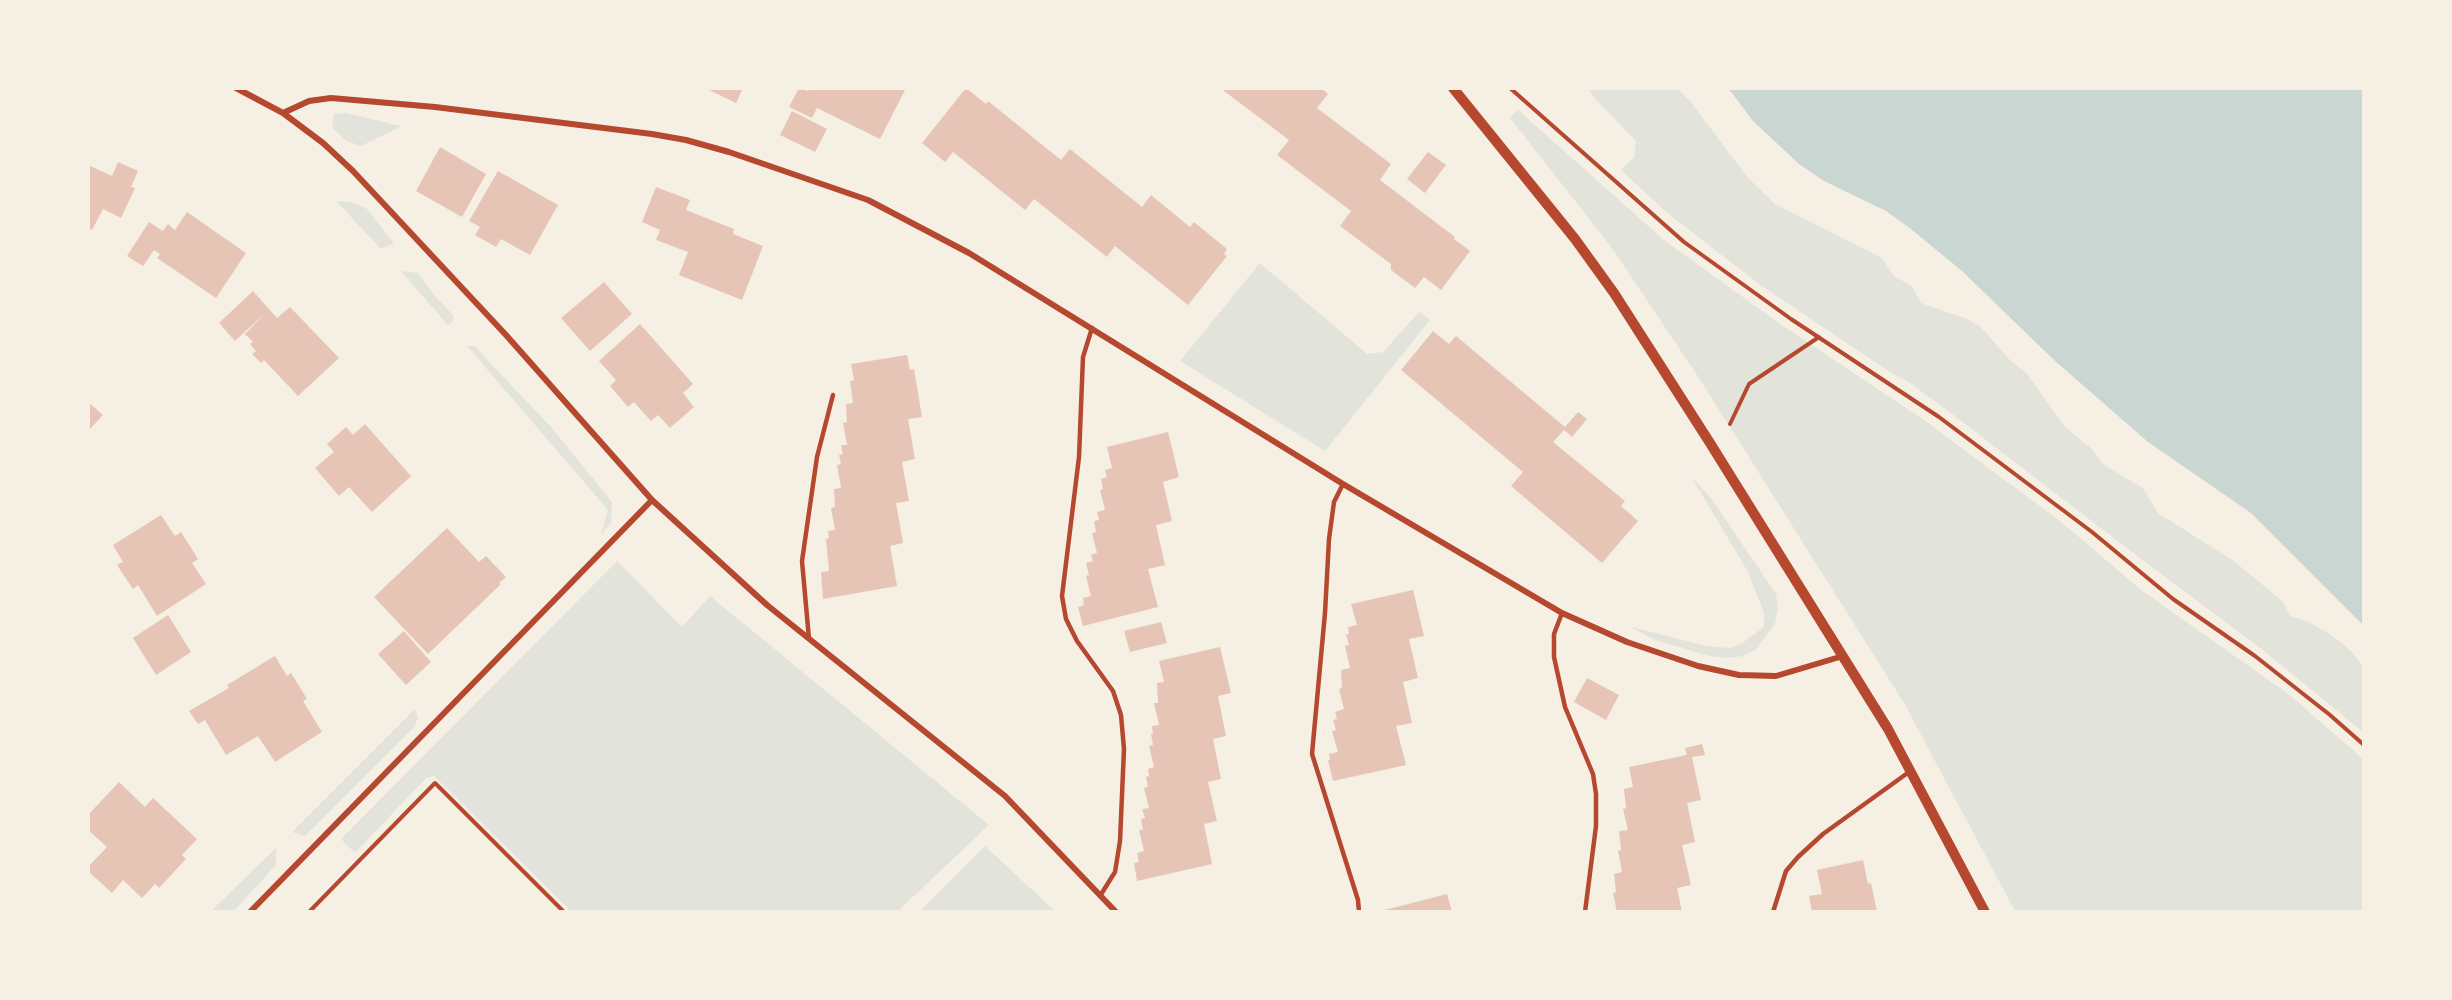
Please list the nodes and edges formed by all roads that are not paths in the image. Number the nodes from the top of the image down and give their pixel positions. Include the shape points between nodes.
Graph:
1 (237, 88) edge
2 (1453, 88) edge
3 (283, 113) junction
4 (1092, 328) junction
5 (833, 395) dead end
6 (1343, 484) junction
7 (652, 500) junction
8 (1562, 613) junction
9 (809, 639) junction
10 (1843, 656) junction
11 (1911, 771) junction
12 (1100, 896) junction
13 (250, 912) edge
14 (1116, 912) edge
15 (1359, 912) edge
16 (1586, 912) edge
17 (1773, 912) edge
18 (1985, 912) edge

1 - 3 street
2 - 10 street via 1614,293
3 - 4 street via 309,101 331,98 592,125 697,143 868,200 969,253
3 - 7 street via 353,171 507,335
4 - 6 street
4 - 12 lane via 1083,357 1079,457 1062,596 1066,619 1113,691 1121,715 1124,749 1120,841 1116,872
5 - 9 lane via 817,457 802,561
6 - 8 street
6 - 15 lane via 1334,502 1329,539 1312,754
7 - 9 street
7 - 13 street
8 - 10 street via 1627,642 1739,675 1776,676
8 - 16 lane via 1554,634 1554,657 1565,707 1593,774 1596,794
9 - 12 street via 1005,796
10 - 11 street
11 - 17 lane via 1823,834 1798,857 1786,871
11 - 18 street
12 - 14 street

